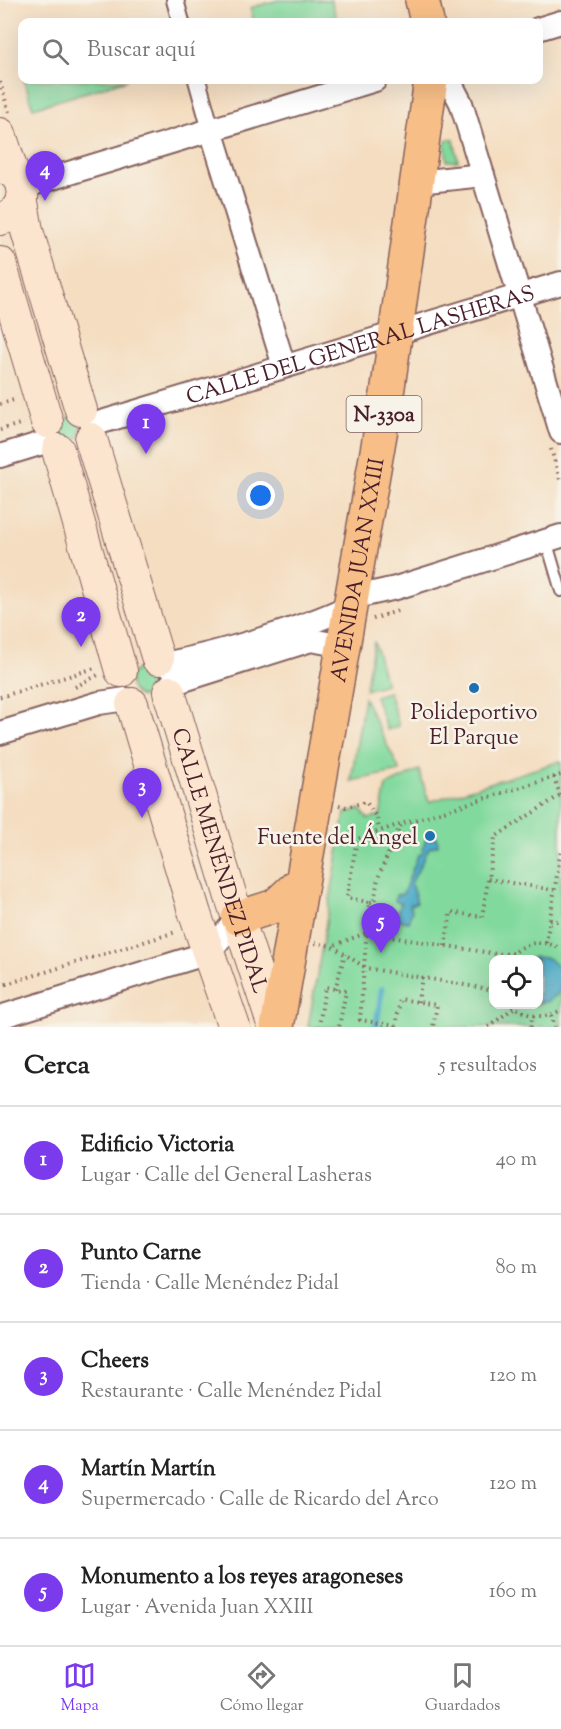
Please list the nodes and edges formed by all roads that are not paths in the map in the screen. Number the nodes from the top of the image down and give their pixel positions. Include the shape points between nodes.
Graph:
1 (175, 0) edge
2 (422, 0) edge
3 (180, 18) edge
4 (426, 18) edge
5 (561, 22) edge
6 (543, 27) edge
7 (199, 84) edge
8 (362, 84) edge
9 (430, 84) edge
10 (451, 84) edge
11 (5, 125) edge
12 (211, 130) junction
13 (483, 175) junction
14 (418, 182) junction
15 (11, 189) edge
16 (0, 263) edge
17 (561, 283) edge
18 (520, 295) junction
19 (398, 331) junction
20 (284, 366) junction
21 (88, 425) junction
22 (44, 432) junction
23 (554, 436) edge
24 (0, 456) edge
25 (554, 538) edge
26 (561, 591) edge
27 (357, 608) junction
28 (343, 646) junction
29 (166, 675) junction
30 (119, 684) junction
31 (0, 721) edge
32 (0, 733) edge
33 (300, 883) junction
34 (238, 918) junction
35 (208, 953) junction
36 (0, 1017) edge
37 (234, 1027) edge
38 (275, 1027) edge

1 - 3 street
2 - 4 highway
5 - 6 street
7 - 12 street
8 - 12 street
9 - 14 highway, AVENIDA JUAN XXIII / N-330a
10 - 13 street via 461,103
11 - 15 main road, CALLE MENÉNDEZ PIDAL
12 - 15 street
12 - 20 street
13 - 14 street
13 - 18 street
14 - 19 highway, AVENIDA JUAN XXIII / N-330a
15 - 21 main road, CALLE MENÉNDEZ PIDAL
16 - 22 main road, CALLE MENÉNDEZ PIDAL
17 - 18 street, CALLE DEL GENERAL LASHERAS
18 - 19 street, CALLE DEL GENERAL LASHERAS
18 - 23 street
19 - 20 street, CALLE DEL GENERAL LASHERAS
19 - 27 highway, AVENIDA JUAN XXIII / N-330a
20 - 21 street, CALLE DEL GENERAL LASHERAS
21 - 22 main road via 61,408
21 - 22 main road via 77,452 70,453
21 - 29 main road, CALLE MENÉNDEZ PIDAL
22 - 24 street
22 - 30 main road, CALLE MENÉNDEZ PIDAL
25 - 26 lane
25 - 27 street via 396,588
27 - 28 highway, AVENIDA JUAN XXIII / N-330a
27 - 29 street via 191,658
28 - 29 street via 311,640
28 - 33 highway, AVENIDA JUAN XXIII / N-330a
29 - 30 main road via 152,656 137,657
29 - 30 main road via 160,703 153,706 139,707
29 - 34 main road, CALLE MENÉNDEZ PIDAL
30 - 31 street
30 - 32 street via 99,703
30 - 35 main road, CALLE MENÉNDEZ PIDAL
33 - 34 highway via 275,906
33 - 38 highway, AVENIDA JUAN XXIII / N-330a
34 - 35 street
34 - 38 main road, CALLE MENÉNDEZ PIDAL
35 - 36 street
35 - 37 main road, CALLE MENÉNDEZ PIDAL

